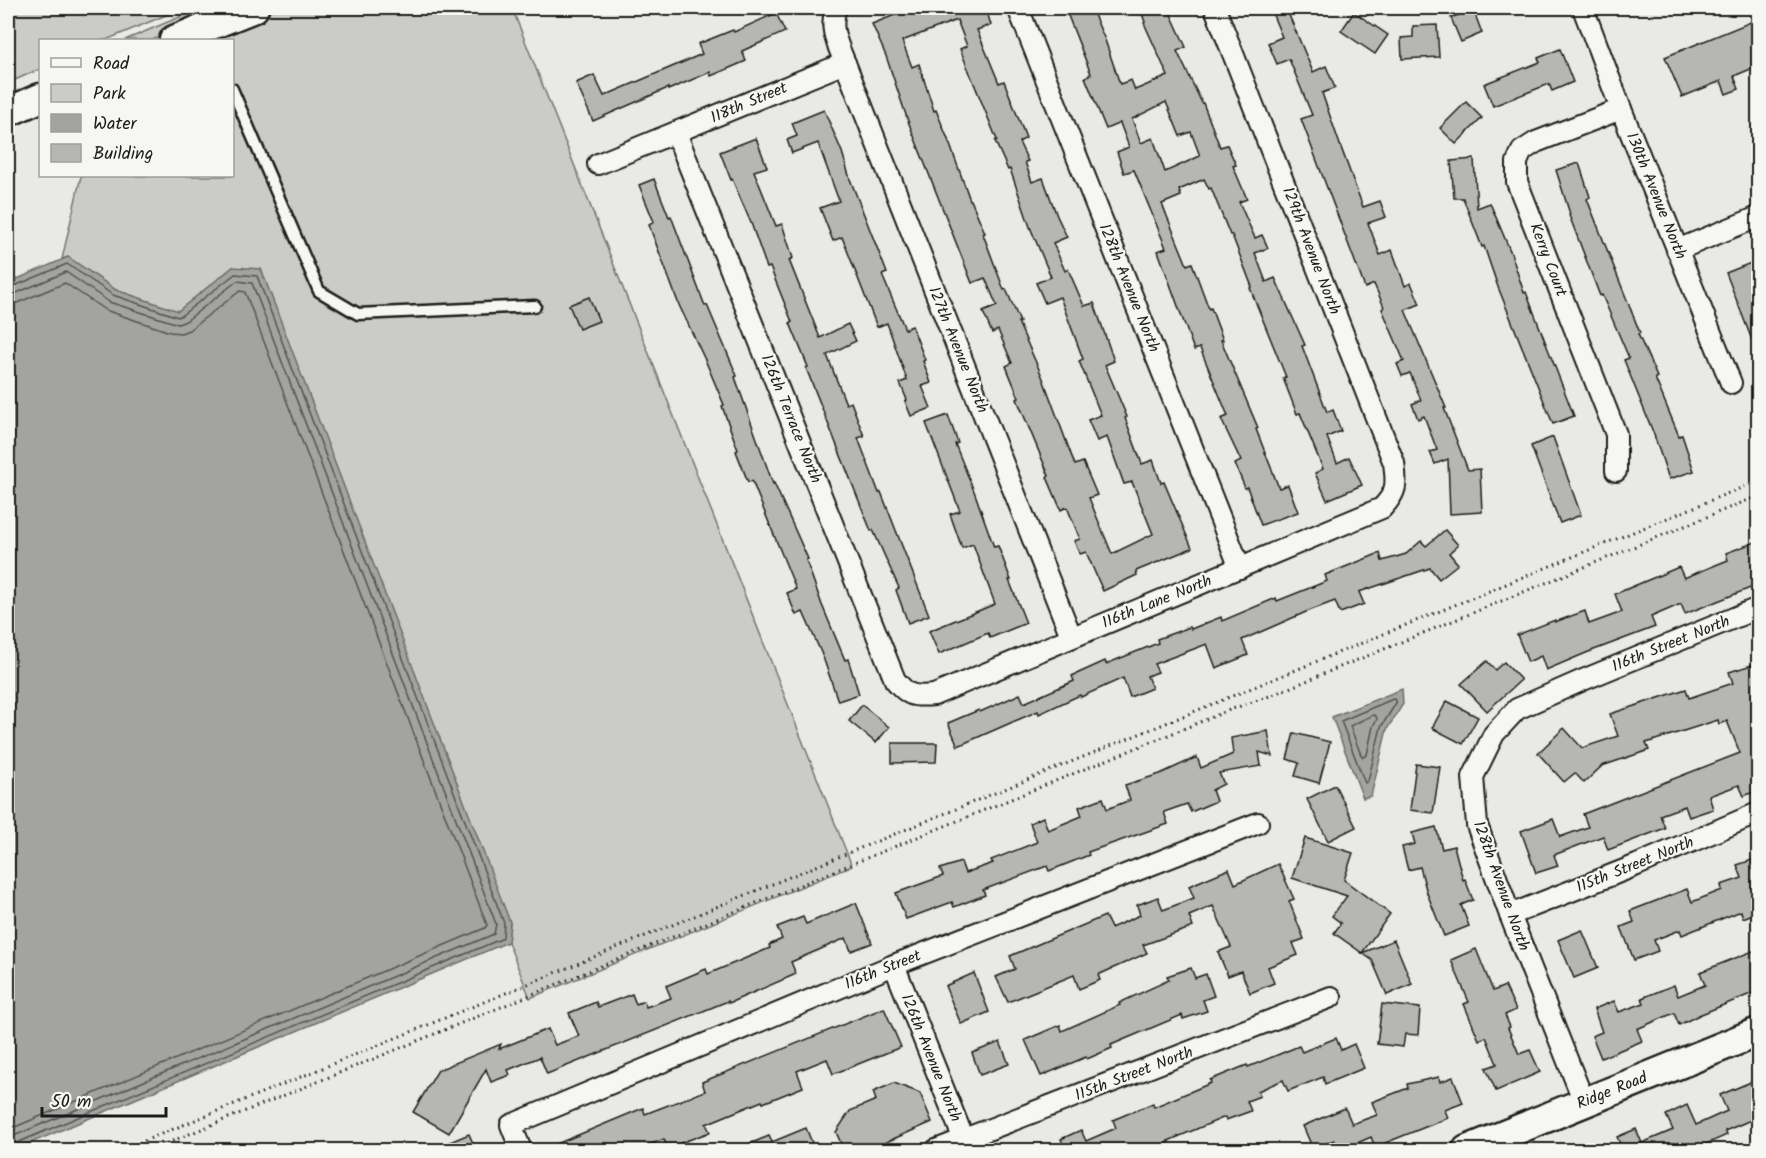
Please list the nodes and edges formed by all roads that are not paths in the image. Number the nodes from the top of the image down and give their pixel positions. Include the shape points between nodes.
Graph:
1 (254, 8) edge
2 (836, 8) edge
3 (1018, 8) edge
4 (1215, 8) edge
5 (1585, 8) edge
6 (209, 34) edge
7 (180, 39) edge
8 (845, 63) junction
9 (234, 94) edge
10 (39, 98) edge
11 (1621, 109) junction
12 (8, 112) edge
13 (676, 133) junction
14 (598, 164) dead end
15 (1758, 217) edge
16 (1677, 250) junction
17 (535, 306) dead end
18 (1731, 383) dead end
19 (1616, 471) dead end
20 (1392, 497) joint
21 (1240, 568) junction
22 (1758, 608) edge
23 (1071, 636) junction
24 (1583, 680) joint
25 (916, 697) joint
26 (1758, 813) edge
27 (1258, 823) dead end
28 (1510, 915) junction
29 (894, 965) junction
30 (1331, 997) dead end
31 (1758, 1032) edge
32 (1584, 1102) junction
33 (966, 1145) edge
34 (521, 1150) edge
35 (936, 1150) edge
36 (1467, 1150) edge

1 - 6 street
2 - 8 street via 832,20
3 - 21 street, 128th Avenue North
4 - 20 street, 129th Avenue North via 1394,463 1397,481
5 - 11 street, 130th Avenue North
6 - 7 street
8 - 13 street, 118th Street
8 - 23 street, 127th Avenue North
9 - 17 lane via 319,291 358,314
10 - 12 street
11 - 16 street, 130th Avenue North
11 - 19 street, Kerry Court via 1536,142 1522,151 1517,162 1517,182 1616,434
13 - 14 street, 118th Street
13 - 25 street, 126th Terrace North via 894,680
15 - 16 street
16 - 18 street, 130th Avenue North
20 - 21 street, 116th Lane North via 1382,508
21 - 23 street, 116th Lane North
22 - 24 street, 116th Street North
23 - 25 street, 116th Lane North via 934,695
24 - 28 street, 128th Avenue North via 1517,709 1494,734 1473,777 1477,825
26 - 28 street, 115th Street North
27 - 29 street, 116th Street
28 - 32 street, 128th Avenue North
29 - 33 street, 126th Avenue North
29 - 34 street, 116th Street via 511,1125
30 - 33 street, 115th Street North
31 - 32 street, Ridge Road
32 - 36 street, Ridge Road
33 - 35 street, 115th Street North

